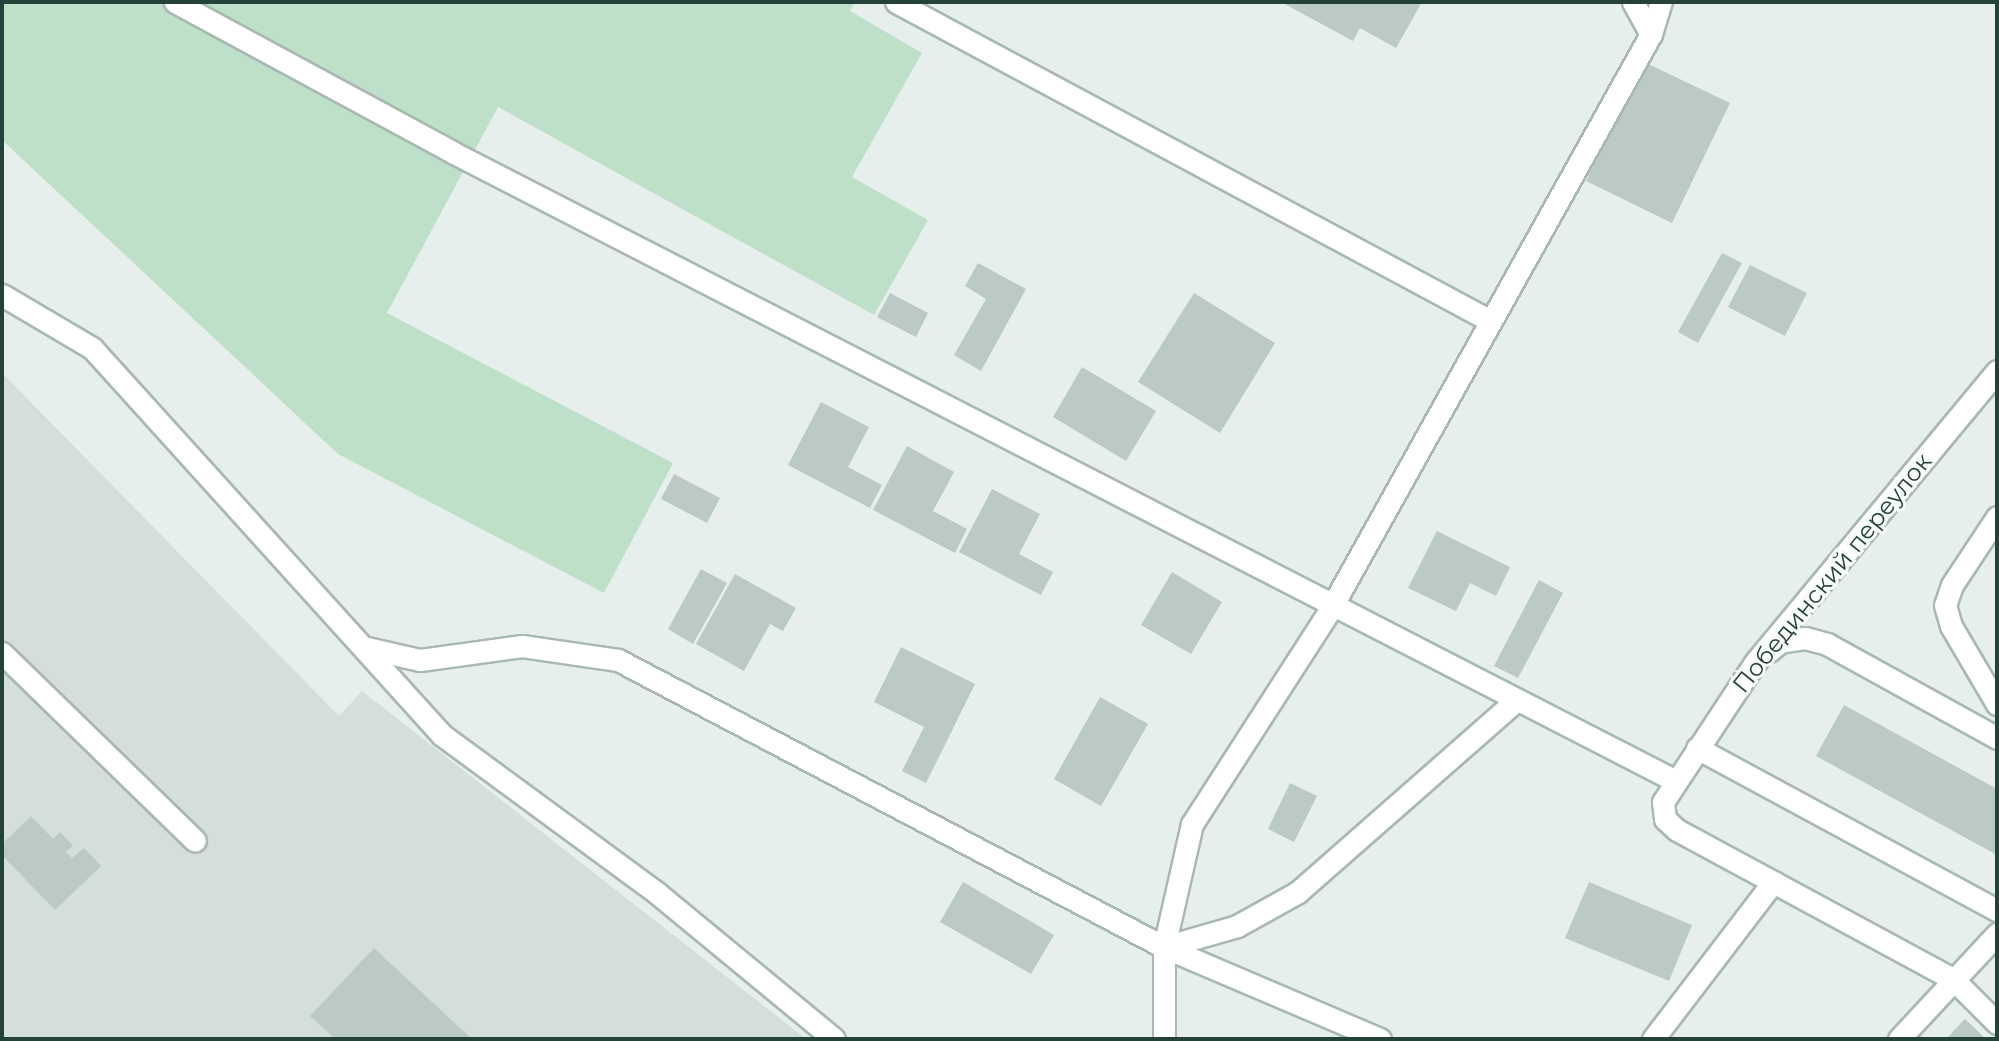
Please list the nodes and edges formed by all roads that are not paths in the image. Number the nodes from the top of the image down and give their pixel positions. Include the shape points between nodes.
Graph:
1 (175, 2) edge
2 (897, 2) edge
3 (1633, 2) edge
4 (1661, 2) edge
5 (1651, 34) junction
6 (2, 295) edge
7 (1487, 320) junction
8 (1997, 371) edge
9 (1997, 517) edge
10 (1331, 608) junction
11 (367, 648) junction
12 (2, 653) edge
13 (1756, 661) junction
14 (1514, 702) junction
15 (1997, 704) edge
16 (1997, 738) edge
17 (1696, 748) junction
18 (1674, 780) junction
19 (195, 841) dead end
20 (1773, 882) junction
21 (1997, 910) edge
22 (1997, 934) edge
23 (1164, 947) junction
24 (1954, 980) junction
25 (1997, 1023) edge
26 (834, 1039) edge
27 (1164, 1039) edge
28 (1380, 1039) edge
29 (1653, 1039) edge
30 (1899, 1039) edge

1 - 10 street via 452,152
2 - 7 street
3 - 5 street
4 - 5 street
5 - 7 street
6 - 11 street via 92,348
7 - 10 street
8 - 13 street, Побединский переулок
9 - 15 street via 1952,585 1945,605 1951,626
10 - 14 street
10 - 23 street via 1192,824
11 - 23 street via 420,660 522,646 618,660
11 - 26 street via 442,735 657,893
12 - 19 street
13 - 16 street via 1780,642 1805,639 1827,644
13 - 17 street, Побединский переулок
14 - 18 street
14 - 23 street via 1298,892 1237,926
17 - 18 street, Побединский переулок
17 - 21 street
18 - 20 street, Побединский переулок via 1663,802 1665,819
20 - 24 street
20 - 29 street
22 - 24 street
23 - 27 street
23 - 28 street
24 - 25 street
24 - 30 street

